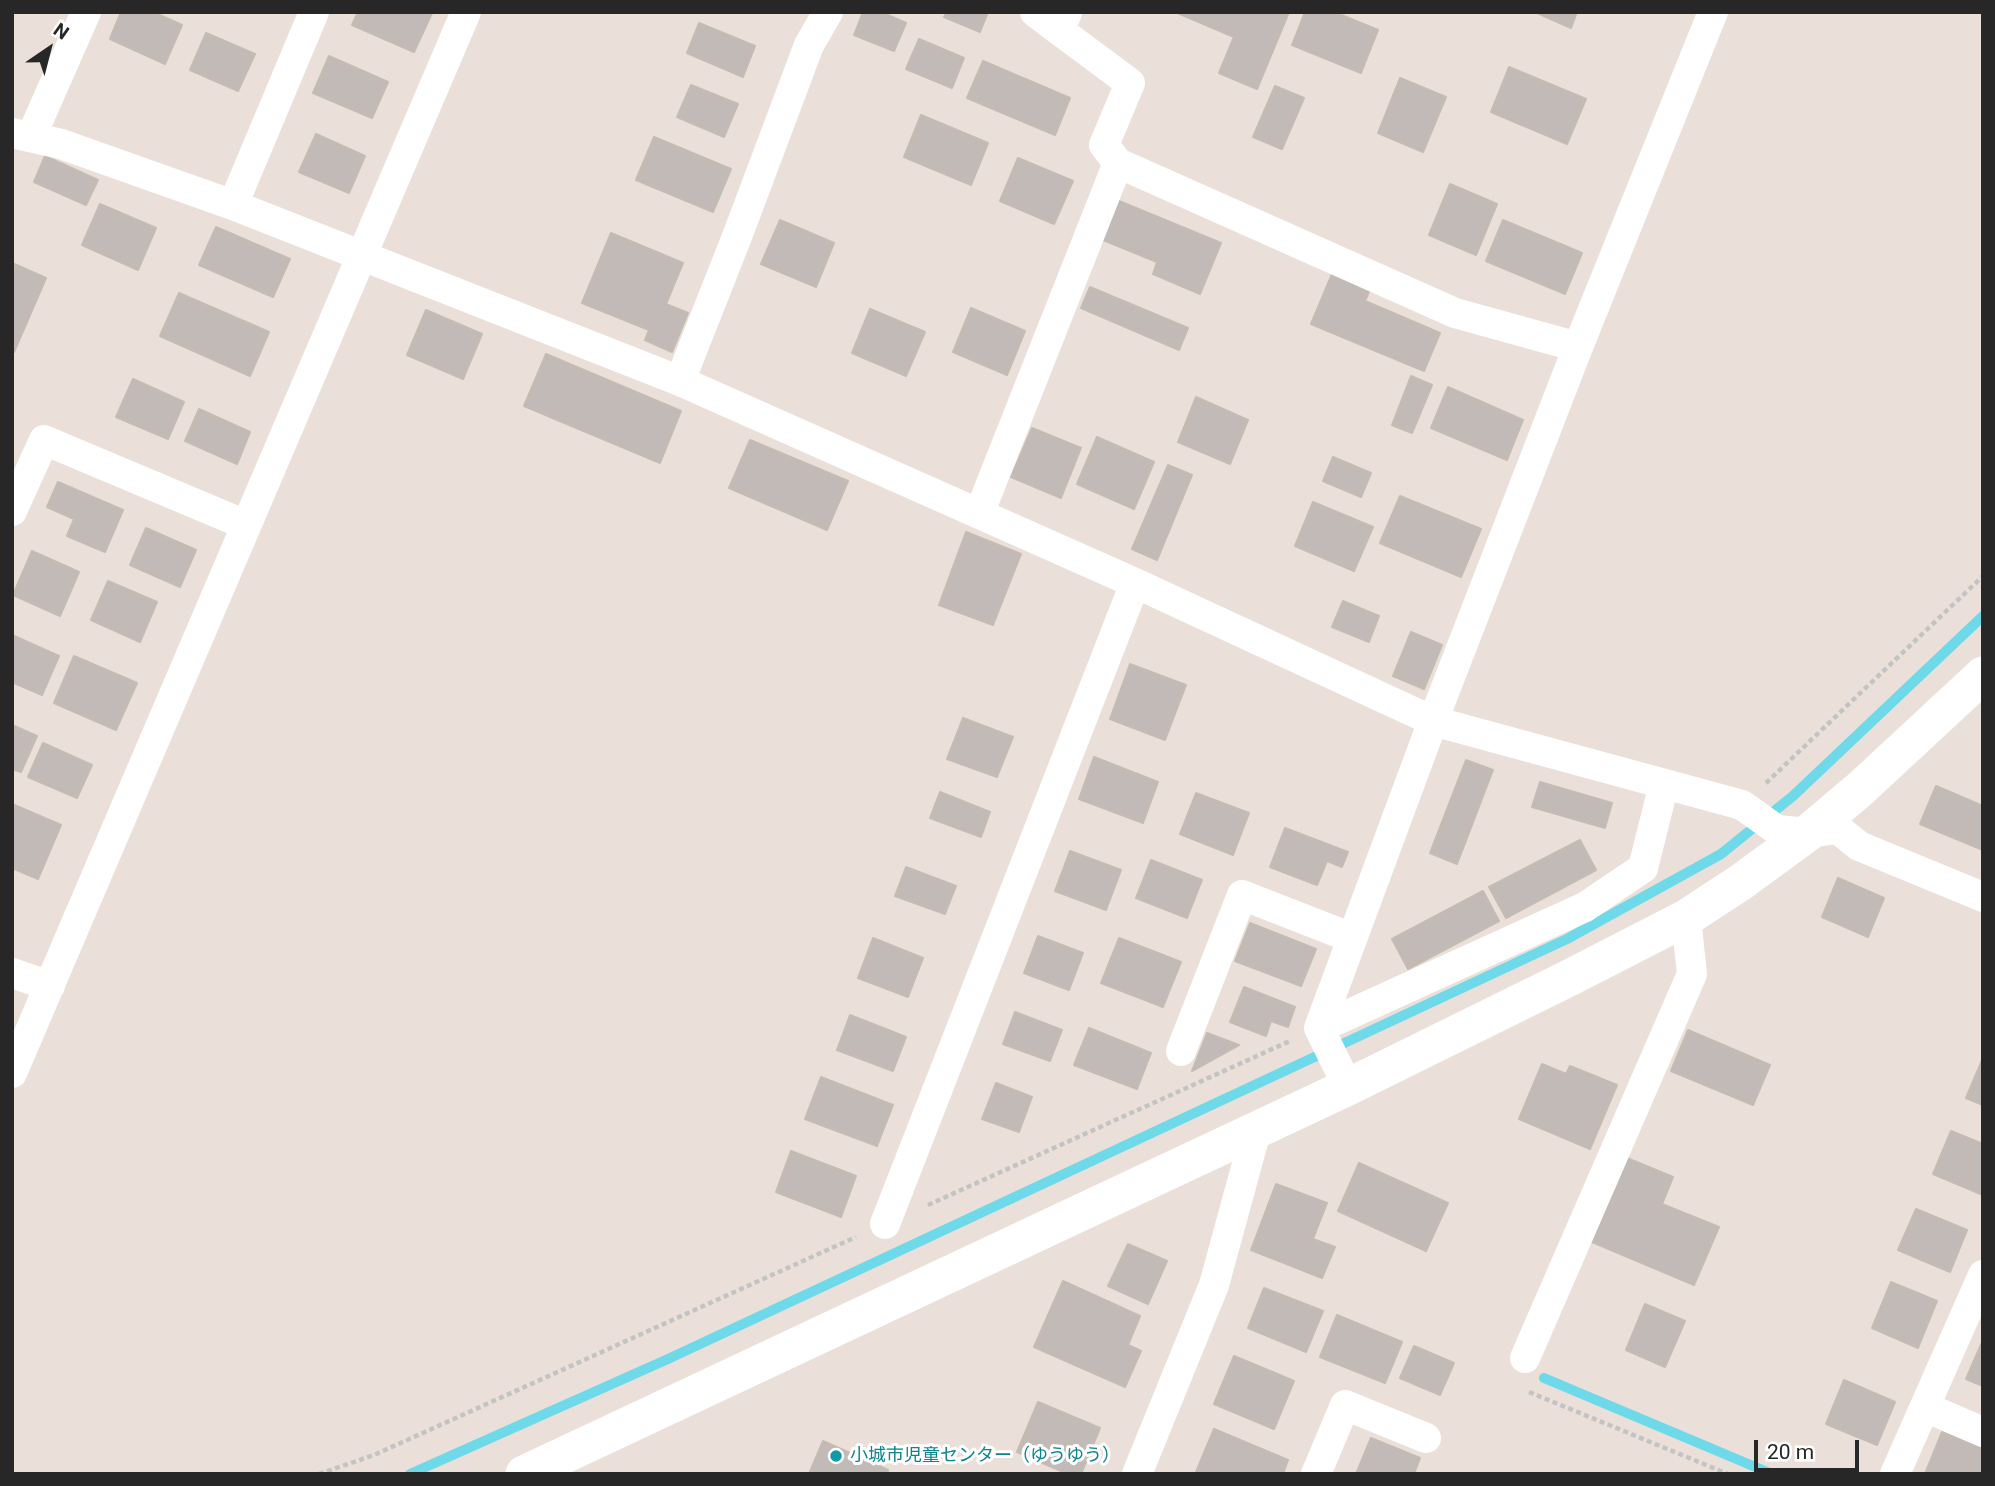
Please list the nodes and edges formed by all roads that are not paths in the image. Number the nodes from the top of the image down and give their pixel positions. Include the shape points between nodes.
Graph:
1 (86, 12) edge
2 (314, 12) edge
3 (466, 12) edge
4 (828, 12) edge
5 (1035, 12) edge
6 (1713, 12) edge
7 (1063, 21) edge
8 (22, 135) edge
9 (1118, 163) junction
10 (233, 205) junction
11 (361, 256) junction
12 (1578, 347) junction
13 (680, 381) junction
14 (12, 511) edge
15 (979, 514) junction
16 (246, 525) junction
17 (1135, 583) junction
18 (1983, 675) edge
19 (1433, 721) junction
20 (1664, 784) junction
21 (1793, 832) junction
22 (1983, 897) edge
23 (1686, 918) junction
24 (1352, 939) junction
25 (12, 973) edge
26 (50, 986) junction
27 (1319, 1028) junction
28 (1181, 1051) dead end
29 (12, 1073) edge
30 (1348, 1087) junction
31 (1256, 1131) junction
32 (885, 1224) road end
33 (1983, 1275) edge
34 (1525, 1358) road end
35 (1925, 1407) junction
36 (1983, 1432) edge
37 (1426, 1438) dead end
38 (524, 1474) edge
39 (1137, 1474) edge
40 (1316, 1474) edge
41 (1895, 1474) edge

1 - 8 street
2 - 10 street
3 - 11 street
4 - 13 street via 809,45
5 - 7 street
6 - 12 street
7 - 9 street via 1130,83 1104,145
8 - 10 street via 61,144
9 - 12 street via 1455,313
9 - 15 street
10 - 11 street
11 - 13 street
11 - 16 street
12 - 19 street
13 - 15 street
14 - 16 street via 44,440
15 - 17 street
16 - 26 street
17 - 19 street
17 - 32 street
18 - 21 street via 1859,790
19 - 20 street
19 - 24 street
20 - 21 street via 1742,805
20 - 27 street via 1643,868 1585,907
21 - 22 street via 1838,829 1859,846
21 - 23 street via 1741,883
23 - 30 street
23 - 34 street via 1692,974
24 - 27 street
24 - 28 street via 1242,895
25 - 26 street
26 - 29 street
27 - 30 street
30 - 31 street
31 - 38 street
31 - 39 street via 1214,1285
33 - 35 street
35 - 36 street
35 - 41 street
37 - 40 street via 1345,1405

